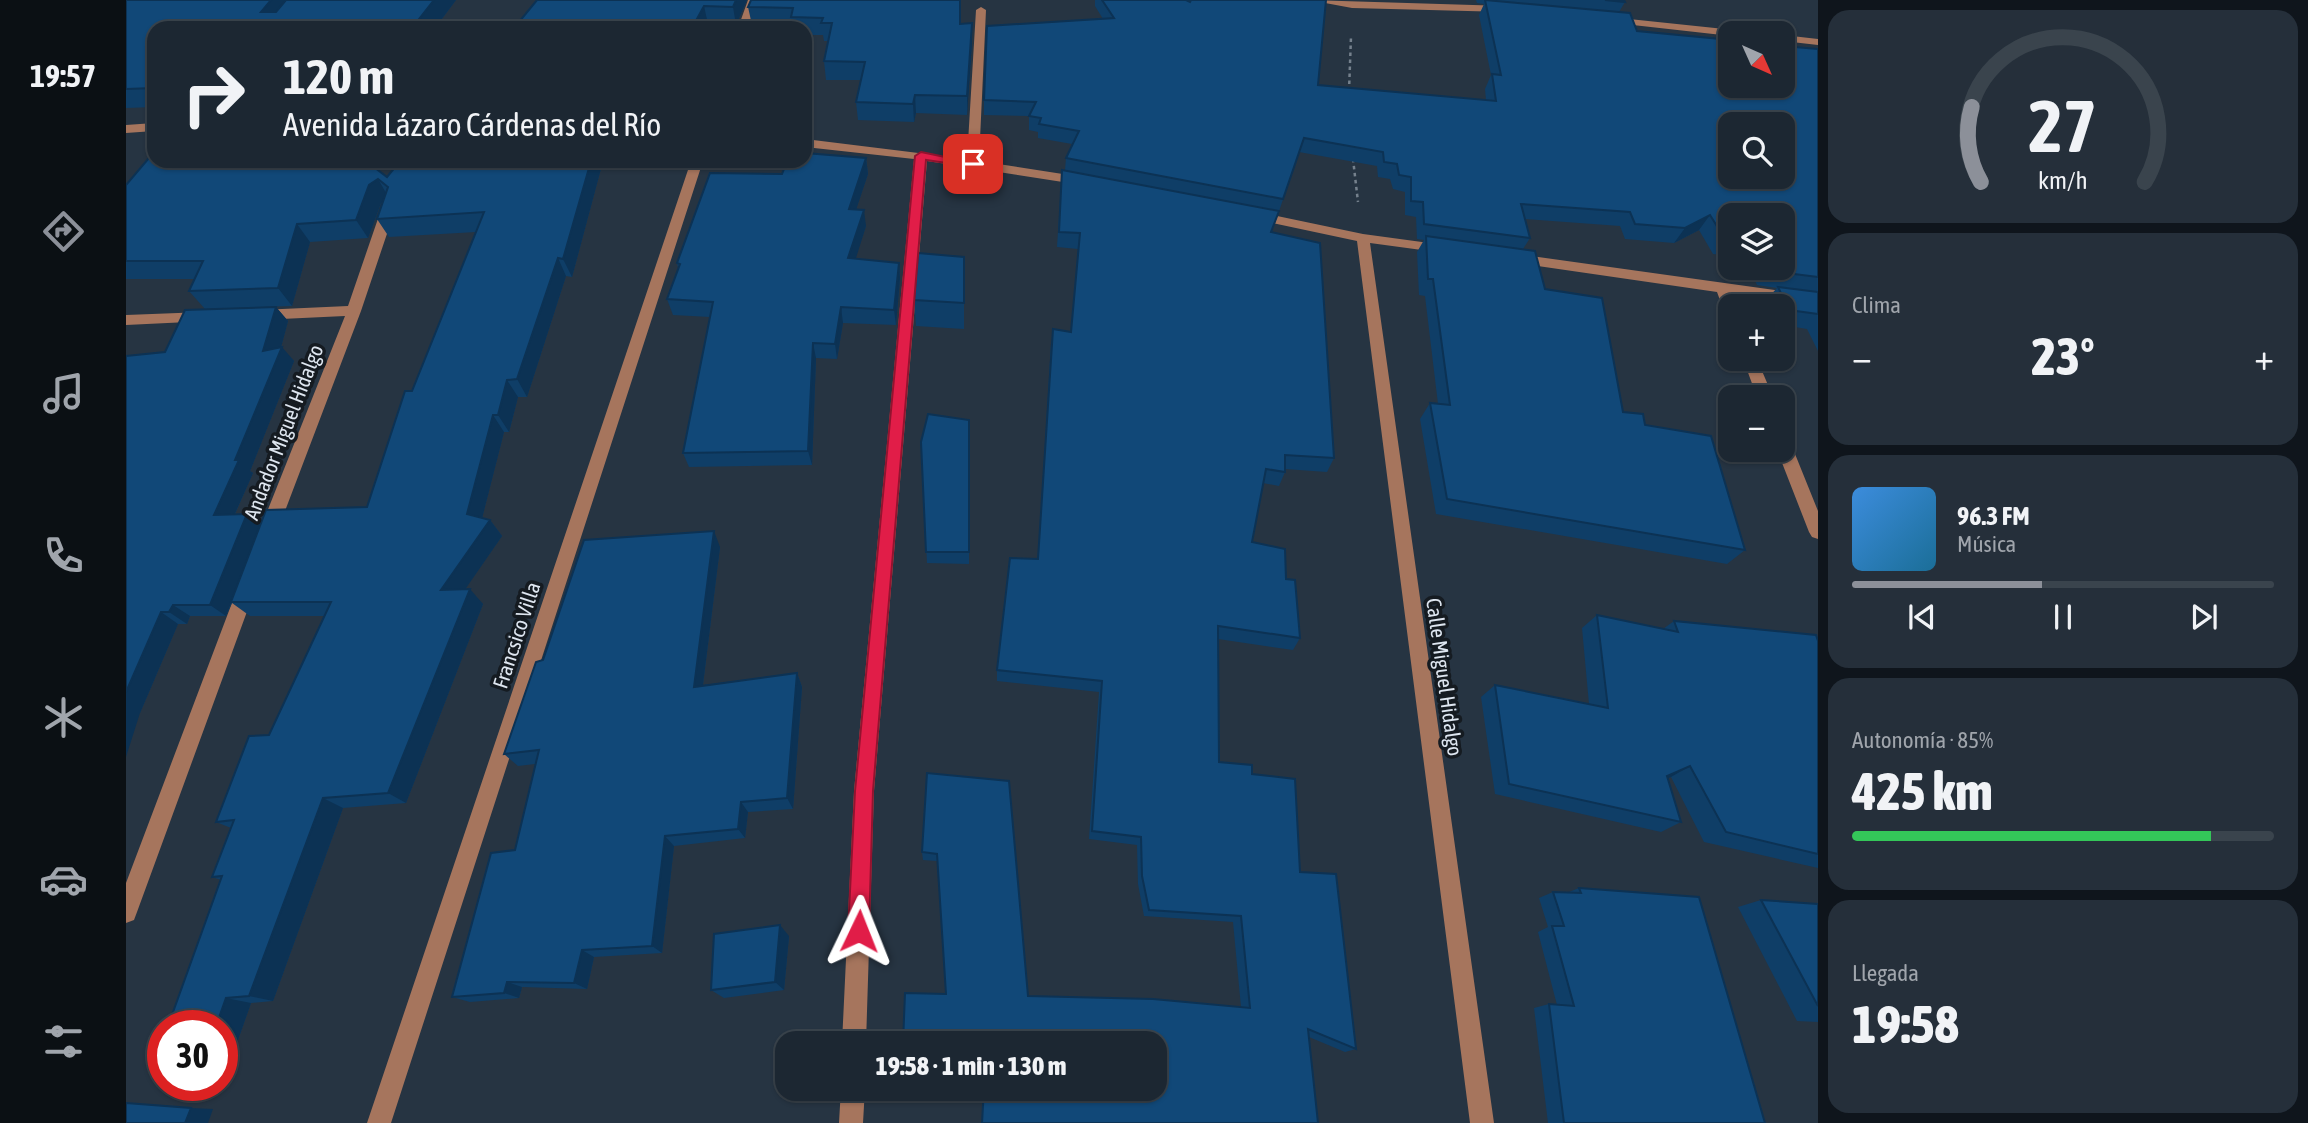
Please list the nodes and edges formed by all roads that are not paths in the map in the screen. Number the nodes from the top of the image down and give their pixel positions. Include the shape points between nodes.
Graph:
1 (753, 0) edge
2 (1314, 0) edge
3 (981, 10) dead end
4 (1522, 11) edge
5 (1593, 18) edge
6 (746, 21) edge
7 (1718, 31) edge
8 (1796, 39) edge
9 (1818, 42) edge
10 (147, 128) edge
11 (126, 129) edge
12 (812, 144) edge
13 (921, 156) junction
14 (973, 164) junction
15 (694, 168) edge
16 (1094, 183) edge
17 (390, 204) edge
18 (1243, 213) edge
19 (1363, 238) junction
20 (1460, 251) edge
21 (1501, 257) edge
22 (1721, 287) junction
23 (1724, 294) edge
24 (1818, 301) edge
25 (354, 311) junction
26 (247, 315) edge
27 (220, 317) edge
28 (126, 320) edge
29 (1790, 462) edge
30 (1818, 532) edge
31 (126, 912) edge
32 (854, 1031) edge
33 (852, 1101) edge
34 (379, 1123) edge
35 (851, 1123) edge
36 (1482, 1123) edge

1 - 6 street
2 - 4 street
3 - 14 street
5 - 7 street
8 - 9 street
10 - 11 street
12 - 13 street
13 - 14 street
13 - 32 street via 864,791
14 - 16 street
15 - 34 street, Francsico Villa
17 - 25 street, Andador Miguel Hidalgo
18 - 19 street
19 - 20 street
19 - 36 street, Calle Miguel Hidalgo
21 - 22 street
22 - 23 street
22 - 24 street
25 - 26 street
25 - 31 street, Andador Miguel Hidalgo
27 - 28 street
29 - 30 street
33 - 35 street

